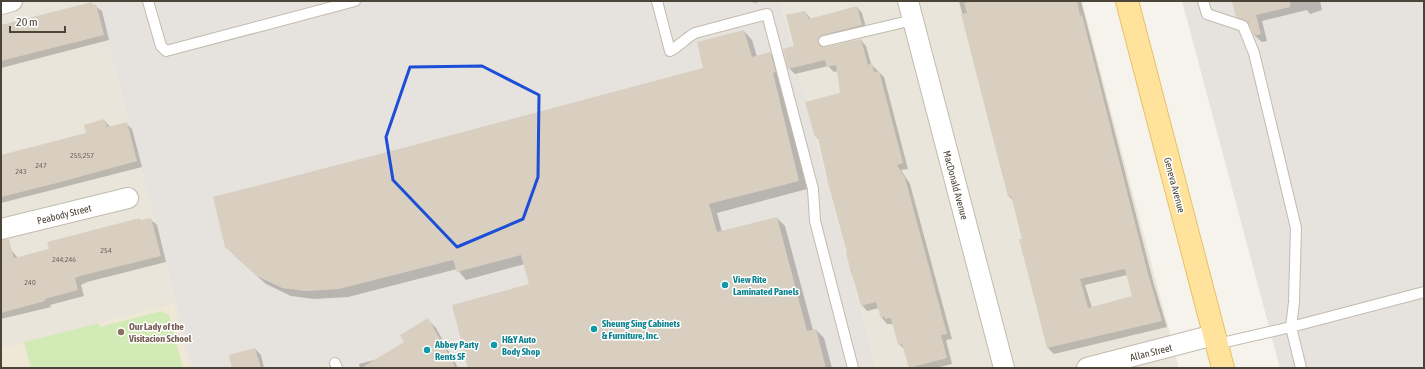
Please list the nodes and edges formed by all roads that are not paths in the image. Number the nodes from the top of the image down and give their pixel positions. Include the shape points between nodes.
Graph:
1 (12, 1) edge
2 (148, 1) edge
3 (355, 1) edge
4 (657, 1) edge
5 (1127, 1) edge
6 (1203, 1) edge
7 (1, 4) edge
8 (911, 10) edge
9 (824, 42) dead end
10 (128, 198) dead end
11 (1, 229) edge
12 (1424, 292) edge
13 (1291, 327) junction
14 (1216, 340) junction
15 (853, 368) edge
16 (1004, 368) edge
17 (1087, 368) edge
18 (1223, 368) edge
19 (1301, 368) edge

1 - 7 street
2 - 3 lane via 161,46 166,50
4 - 15 lane via 670,51 695,33 766,14 813,189 815,221
5 - 14 main road, Geneva Avenue
6 - 13 lane via 1207,14 1243,26 1254,53 1296,228
8 - 9 lane
8 - 16 street, MacDonald Avenue
10 - 11 street, Peabody Street
12 - 13 lane
13 - 14 lane
13 - 19 lane
14 - 17 street, Allan Street
14 - 18 main road, Geneva Avenue

